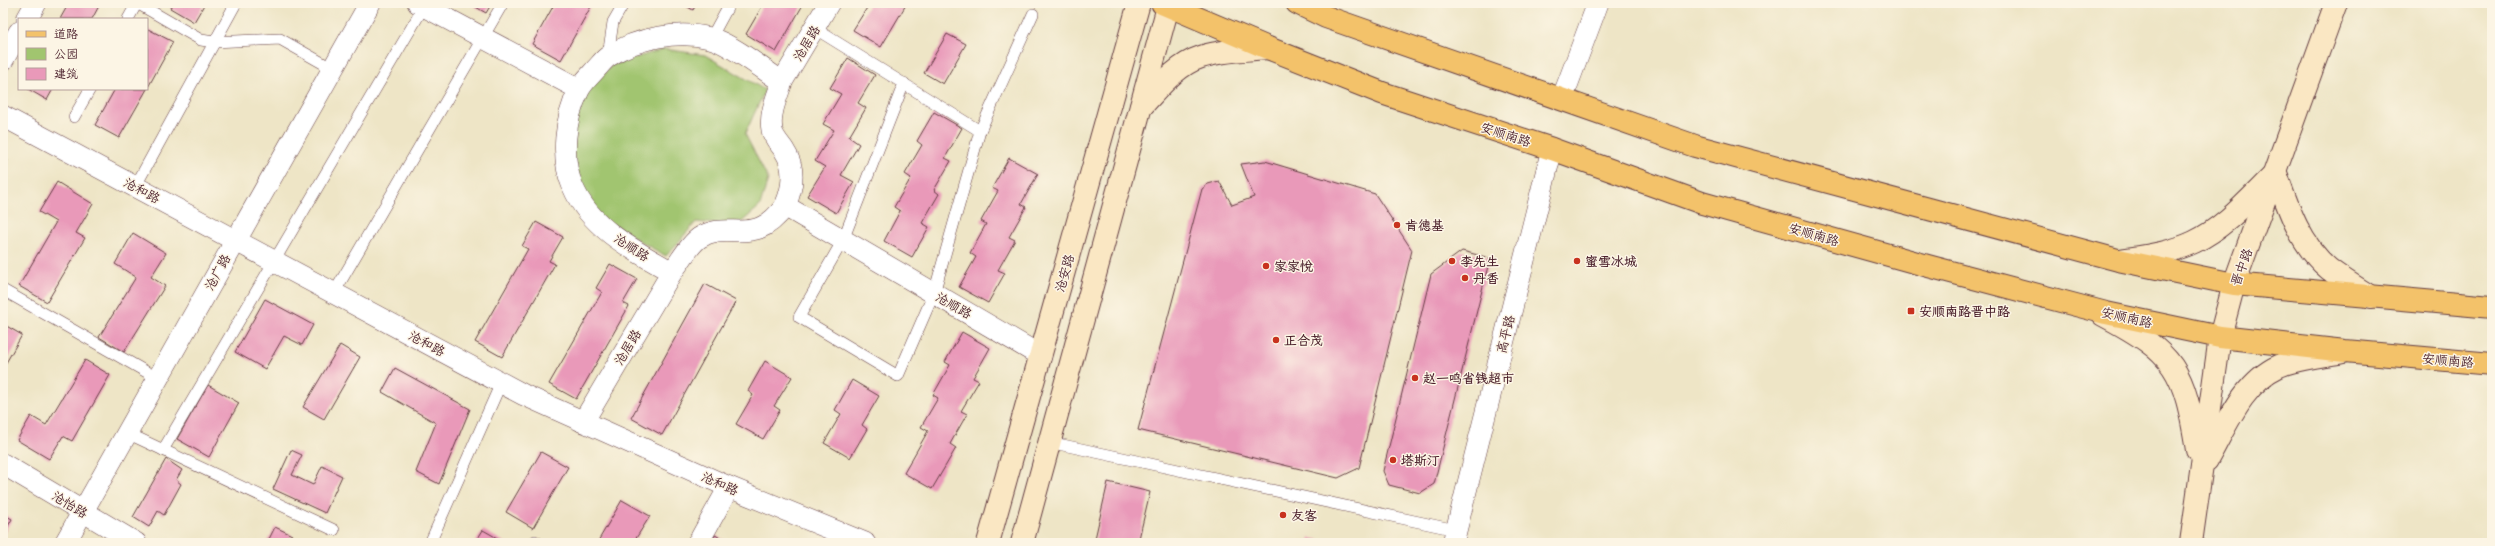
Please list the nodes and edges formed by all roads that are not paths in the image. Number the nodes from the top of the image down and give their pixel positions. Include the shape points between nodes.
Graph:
1 (36, 3) edge
2 (236, 3) edge
3 (370, 3) edge
4 (503, 3) edge
5 (624, 3) edge
6 (730, 3) edge
7 (829, 3) edge
8 (1139, 3) edge
9 (1297, 3) edge
10 (1598, 3) edge
11 (2336, 3) edge
12 (423, 4) edge
13 (1166, 4) edge
14 (1320, 10) edge
15 (1033, 14) dead end
16 (28, 18) edge
17 (129, 18) edge
18 (814, 28) junction
19 (18, 34) edge
20 (481, 38) junction
21 (711, 38) junction
22 (214, 42) junction
23 (1268, 48) junction
24 (608, 56) junction
25 (3, 60) edge
26 (333, 69) junction
27 (782, 82) junction
28 (904, 83) junction
29 (579, 89) junction
30 (89, 90) edge
31 (1562, 98) junction
32 (1138, 110) junction
33 (3, 116) edge
34 (74, 117) dead end
35 (980, 131) junction
36 (1552, 149) junction
37 (2276, 173) junction
38 (135, 187) junction
39 (785, 206) junction
40 (235, 240) junction
41 (843, 240) junction
42 (2118, 260) junction
43 (274, 261) junction
44 (672, 272) junction
45 (2234, 284) junction
46 (3, 290) edge
47 (934, 293) junction
48 (334, 294) junction
49 (2371, 296) junction
50 (2492, 306) edge
51 (2090, 308) junction
52 (2220, 338) junction
53 (2345, 352) junction
54 (1041, 356) junction
55 (2492, 364) edge
56 (157, 378) junction
57 (501, 383) junction
58 (583, 422) junction
59 (127, 433) junction
60 (1049, 442) junction
61 (162, 450) junction
62 (3, 464) edge
63 (2201, 472) junction
64 (729, 487) junction
65 (82, 511) junction
66 (334, 530) dead end
67 (1454, 537) edge
68 (65, 543) edge
69 (136, 543) edge
70 (430, 543) edge
71 (534, 543) edge
72 (538, 543) edge
73 (698, 543) edge
74 (865, 543) edge
75 (988, 543) edge
76 (1022, 543) edge
77 (2191, 543) edge

1 - 16 street
2 - 22 lane
3 - 26 street, 沧广路
4 - 20 lane
5 - 24 lane via 613,22
6 - 21 lane
7 - 18 street, 沧居路
8 - 54 street, 沧安路
9 - 14 main road
10 - 31 street
11 - 37 street, 晋中路
12 - 20 street
12 - 43 lane
13 - 23 main road, 安顺南路
13 - 32 street
14 - 31 main road
15 - 35 lane
17 - 22 lane via 137,3 201,40
18 - 27 street, 沧居路
18 - 28 lane
19 - 25 street
20 - 29 street
20 - 48 lane
21 - 24 street, 沧顺路 via 678,35 643,40
21 - 27 street, 沧顺路
22 - 26 lane via 280,39
22 - 38 lane
23 - 32 street via 1210,54 1191,61 1174,73
23 - 36 main road, 安顺南路 via 1382,93
24 - 29 street, 沧顺路
26 - 40 street, 沧广路
27 - 39 street via 771,120 772,132 785,152 792,173 790,196
28 - 35 lane
28 - 41 lane
29 - 44 street, 沧顺路 via 569,119 565,151 573,187 590,214 614,236
30 - 34 lane
31 - 42 main road via 1696,146
32 - 60 street
33 - 38 street, 沧和路
35 - 47 lane
36 - 51 main road, 安顺南路 via 1702,203
36 - 67 street, 高平路
37 - 42 street via 2224,222 2194,242 2160,253
37 - 45 street, 晋中路
37 - 49 street via 2289,212 2305,243 2329,269
38 - 40 street, 沧和路
39 - 41 street, 沧顺路
39 - 44 street via 761,228 739,232 716,231 699,238
40 - 43 street, 沧和路
40 - 56 street, 沧广路
41 - 47 street, 沧顺路
41 - 47 lane via 799,317 898,376
42 - 45 main road
43 - 48 street, 沧和路
43 - 61 lane
44 - 58 street, 沧居路
45 - 49 main road
45 - 52 street, 晋中路
46 - 56 lane
47 - 54 street, 沧顺路
48 - 57 street, 沧和路
49 - 50 main road
51 - 52 main road, 安顺南路
51 - 63 street via 2138,334 2166,357 2180,378 2190,406
52 - 53 main road, 安顺南路
52 - 63 street, 晋中路
53 - 55 main road, 安顺南路
53 - 63 street via 2281,366 2267,373 2246,394
54 - 75 street, 沧安路
56 - 59 street, 沧广路
57 - 58 street, 沧和路
57 - 70 lane
58 - 64 street, 沧和路
59 - 61 lane
59 - 65 street, 沧广路
60 - 67 lane
60 - 76 street
61 - 66 lane
62 - 65 street, 沧怡路
63 - 77 street, 晋中路
64 - 73 street
64 - 74 street, 沧和路
65 - 68 street, 沧广路
65 - 69 street, 沧怡路
71 - 72 lane

